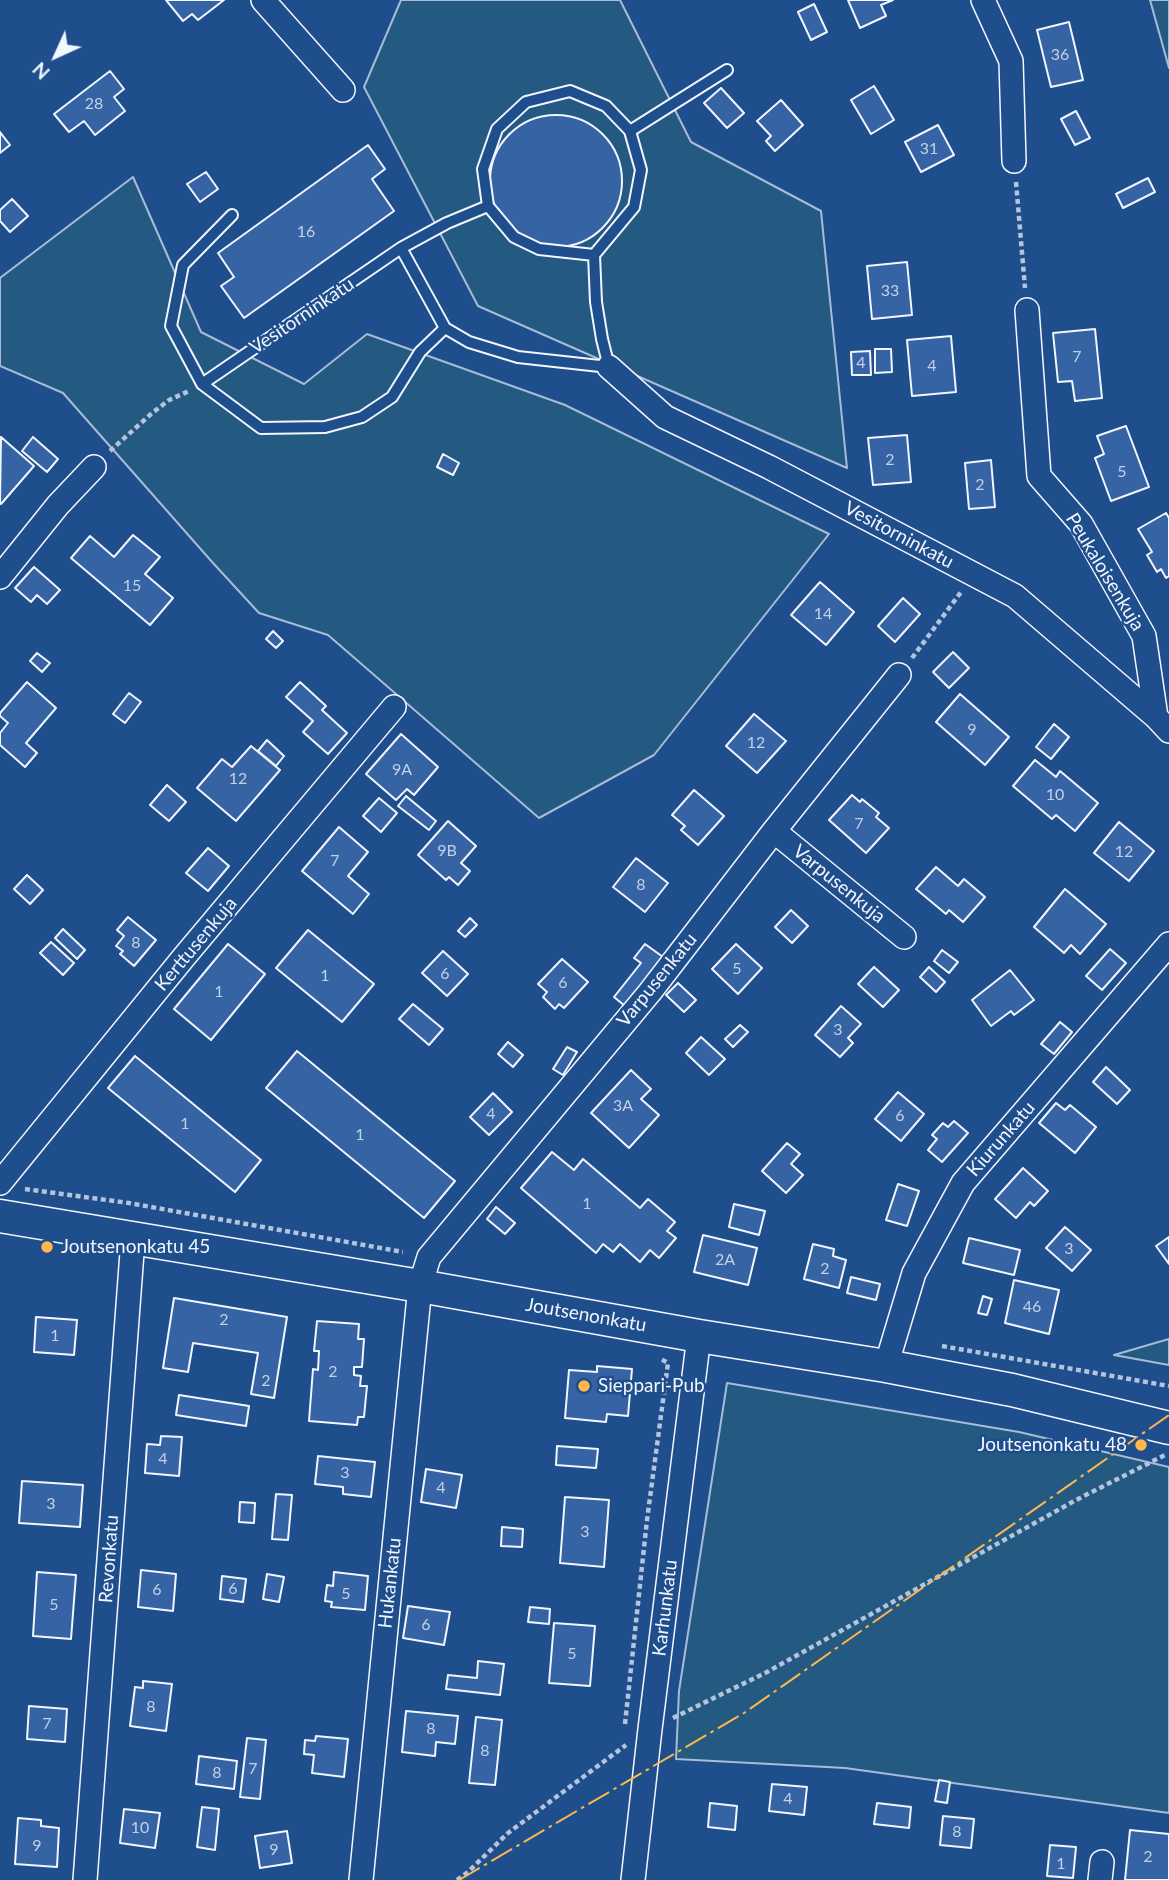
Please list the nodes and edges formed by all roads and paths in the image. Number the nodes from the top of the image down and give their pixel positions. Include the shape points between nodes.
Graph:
1 (264, 0) edge
2 (983, 0) edge
3 (727, 70) dead end
4 (343, 90) dead end
5 (630, 131) junction
6 (1014, 161) joint
7 (488, 206) junction
8 (232, 215) dead end
9 (401, 248) junction
10 (594, 254) junction
11 (1027, 310) joint
12 (445, 328) junction
13 (609, 367) junction
14 (202, 384) junction
15 (94, 467) joint
16 (974, 574) junction
17 (0, 577) edge
18 (899, 675) joint
19 (394, 707) dead end
20 (1163, 724) edge
21 (774, 831) junction
22 (904, 937) dead end
23 (1169, 944) edge
24 (6, 1185) edge
25 (0, 1216) edge
26 (133, 1238) junction
27 (424, 1272) junction
28 (645, 1326) junction
29 (699, 1336) junction
30 (936, 1345) dead end
31 (886, 1366) junction
32 (1169, 1385) edge
33 (1169, 1428) edge
34 (1169, 1453) edge
35 (650, 1729) junction
36 (622, 1747) junction
37 (621, 1760) dead end
38 (85, 1880) edge
39 (361, 1880) edge
40 (457, 1880) edge
41 (634, 1880) edge

1 - 4 street
2 - 6 street via 1011,61
3 - 5 lane
5 - 7 lane via 606,106 570,91 526,102 497,129 483,169
5 - 10 lane via 641,170 634,207
6 - 11 path
7 - 9 lane, Vesitorninkatu
7 - 10 lane via 514,237 538,249
8 - 14 lane via 183,265 171,326
9 - 12 lane
9 - 14 lane, Vesitorninkatu
10 - 13 lane via 596,302
11 - 20 street, Peukaloisenkuja via 1039,476 1081,524 1144,636
12 - 13 lane via 469,342 518,357
12 - 14 lane via 420,352 392,397 362,417 325,427 261,428
13 - 16 street, Vesitorninkatu via 665,417
14 - 15 path via 150,414
15 - 17 street
16 - 18 path
16 - 20 street, Vesitorninkatu via 1015,596
18 - 21 street, Varpusenkatu
19 - 24 street, Kerttusenkuja via 184,957
21 - 22 street, Varpusenkuja
21 - 27 street, Varpusenkatu
23 - 31 street, Kiurunkatu via 963,1183 914,1273
24 - 27 path via 129,1203
25 - 26 main road, Joutsenonkatu
26 - 27 main road, Joutsenonkatu
26 - 38 street, Revonkatu
27 - 28 main road, Joutsenonkatu
27 - 39 street, Hukankatu
28 - 29 main road, Joutsenonkatu
28 - 36 path via 642,1349 668,1363
29 - 31 main road, Joutsenonkatu
29 - 35 street, Karhunkatu
30 - 32 path
31 - 33 main road, Joutsenonkatu via 1012,1390
34 - 35 path via 767,1672
35 - 36 path
35 - 41 street, Karhunkatu
36 - 37 path
36 - 40 path via 508,1833

